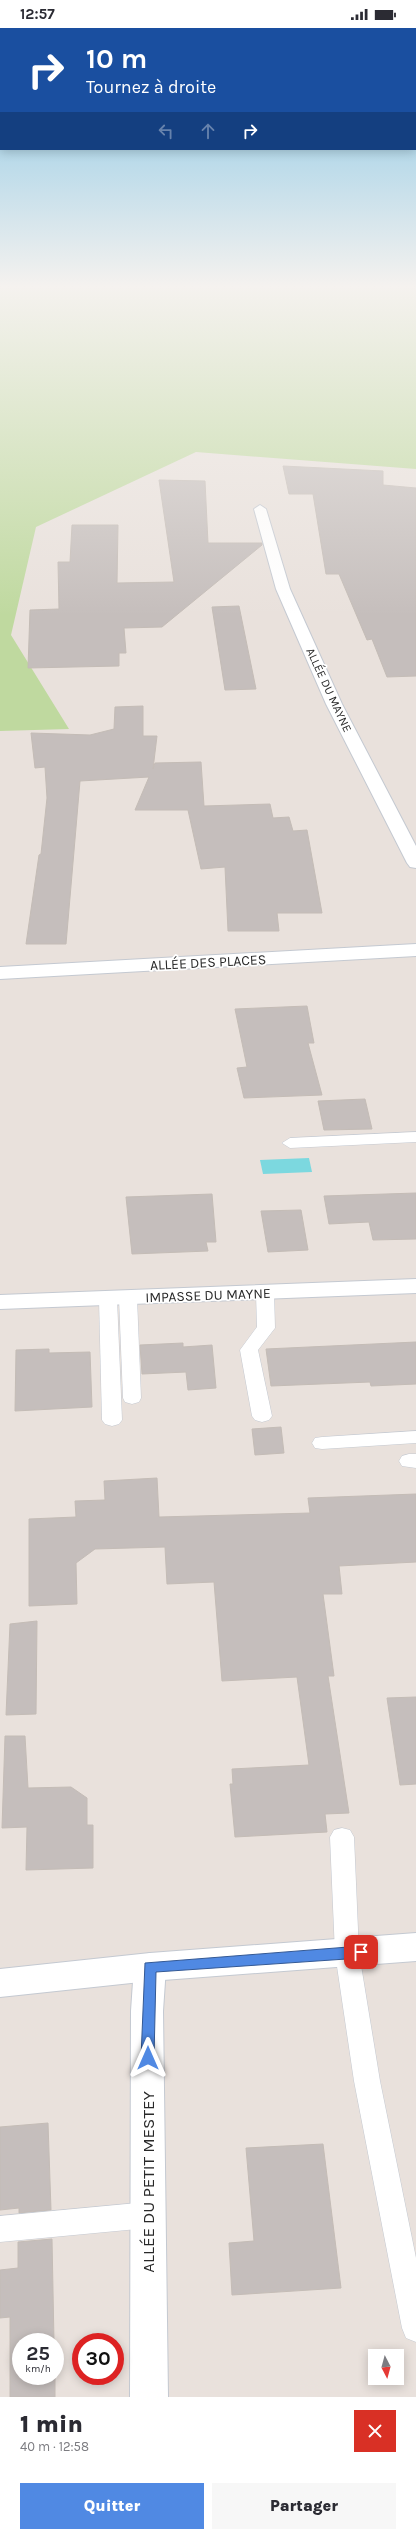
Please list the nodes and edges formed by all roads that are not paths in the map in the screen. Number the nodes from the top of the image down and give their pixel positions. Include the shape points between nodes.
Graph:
1 (260, 508) dead end
2 (416, 863) edge
3 (416, 950) edge
4 (0, 973) edge
5 (416, 1137) edge
6 (290, 1143) dead end
7 (416, 1286) edge
8 (265, 1293) junction
9 (118, 1298) junction
10 (0, 1302) edge
11 (132, 1398) dead end
12 (262, 1416) dead end
13 (112, 1420) dead end
14 (416, 1437) edge
15 (322, 1443) dead end
16 (342, 1836) dead end
17 (416, 1947) edge
18 (347, 1953) junction
19 (150, 1967) junction
20 (0, 1983) edge
21 (148, 2215) junction
22 (0, 2229) edge
23 (416, 2328) edge
24 (149, 2397) edge

1 - 2 street, ALLÉE DU MAYNE via 283,589 334,704
3 - 4 street, ALLÉE DES PLACES
5 - 6 lane
7 - 8 street, IMPASSE DU MAYNE
8 - 9 street, IMPASSE DU MAYNE
8 - 12 lane via 266,1328 249,1350
9 - 10 street, IMPASSE DU MAYNE
9 - 11 lane
9 - 13 lane
14 - 15 lane
16 - 18 lane
17 - 18 street
18 - 19 street
18 - 23 lane via 367,2081
19 - 20 street
19 - 21 street, ALLÉE DU PETIT MESTEY via 147,2011
21 - 22 lane
21 - 24 street, ALLÉE DU PETIT MESTEY

